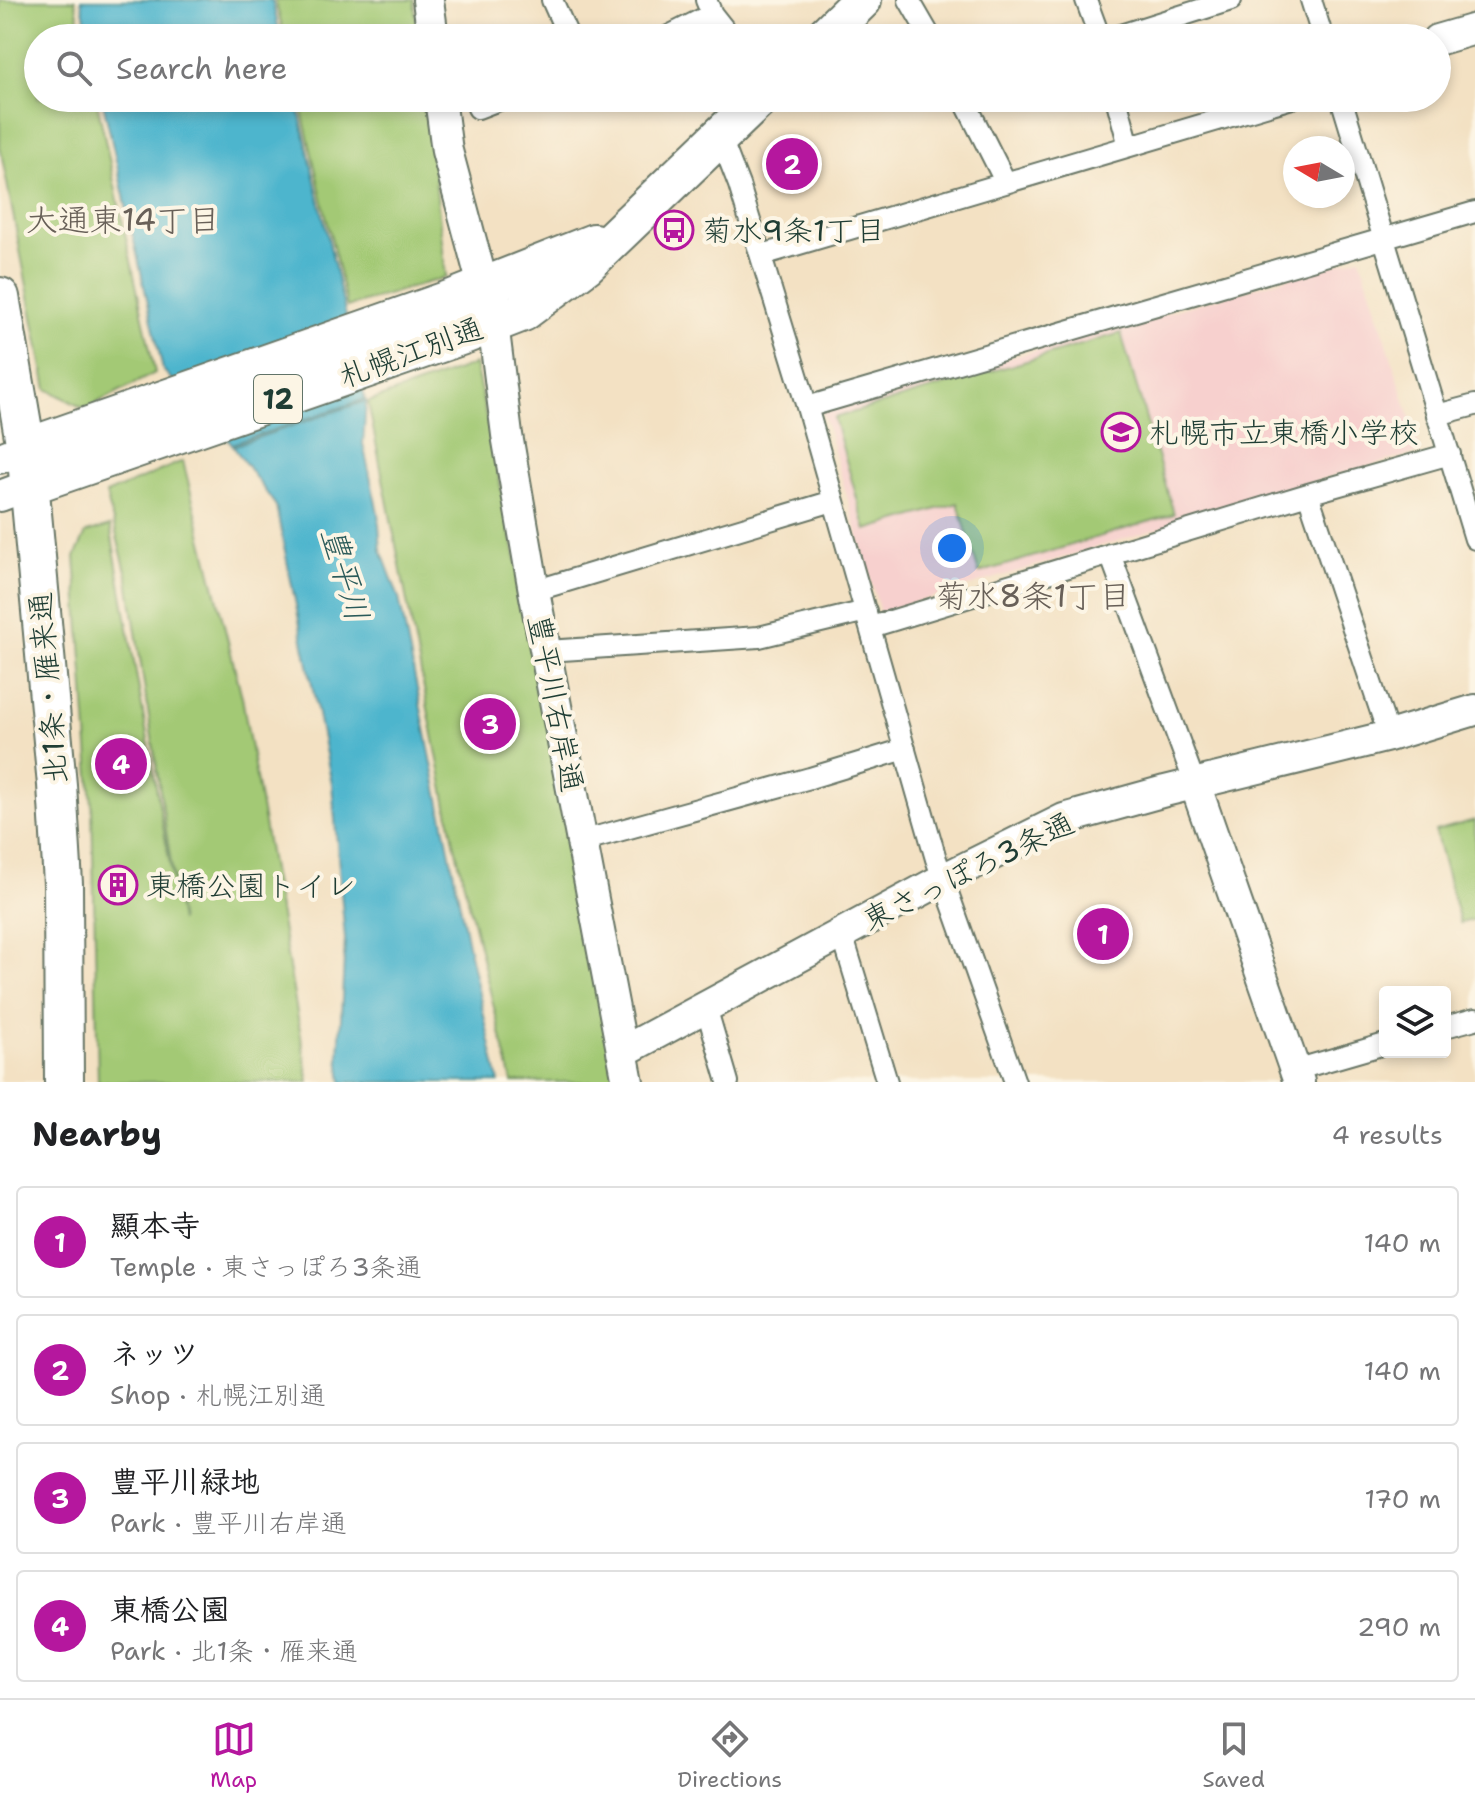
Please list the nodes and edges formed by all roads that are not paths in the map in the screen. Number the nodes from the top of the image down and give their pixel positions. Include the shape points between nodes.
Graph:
1 (428, 0) edge
2 (552, 0) edge
3 (862, 0) edge
4 (909, 0) edge
5 (1086, 0) edge
6 (1231, 0) edge
7 (1311, 0) edge
8 (709, 7) edge
9 (431, 24) edge
10 (563, 24) edge
11 (685, 24) edge
12 (721, 24) edge
13 (837, 24) edge
14 (923, 24) edge
15 (1095, 24) edge
16 (1155, 24) edge
17 (1319, 24) edge
18 (1475, 29) edge
19 (1451, 36) edge
20 (442, 112) edge
21 (745, 112) edge
22 (970, 112) edge
23 (1120, 112) edge
24 (1244, 112) edge
25 (1345, 112) edge
26 (720, 136) junction
27 (1129, 146) junction
28 (1005, 181) junction
29 (1475, 212) edge
30 (619, 233) junction
31 (1382, 239) junction
32 (762, 255) junction
33 (469, 292) junction
34 (0, 297) edge
35 (479, 329) junction
36 (1475, 405) edge
37 (807, 407) junction
38 (1437, 415) junction
39 (13, 453) edge
40 (1450, 454) junction
41 (15, 491) edge
42 (1308, 494) junction
43 (833, 501) junction
44 (1475, 539) edge
45 (1110, 554) junction
46 (534, 591) junction
47 (868, 619) junction
48 (547, 651) junction
49 (1475, 710) edge
50 (1389, 736) junction
51 (905, 749) junction
52 (1195, 784) junction
53 (582, 841) junction
54 (943, 879) junction
55 (842, 934) junction
56 (706, 1007) junction
57 (1475, 1019) edge
58 (1451, 1025) edge
59 (1379, 1046) edge
60 (622, 1052) junction
61 (1297, 1076) edge
62 (64, 1082) edge
63 (628, 1082) edge
64 (728, 1082) edge
65 (887, 1082) edge
66 (1015, 1082) edge

1 - 9 street
2 - 10 street
3 - 13 highway
4 - 14 street
5 - 15 street
6 - 16 street
7 - 17 street
8 - 11 street
8 - 12 street
18 - 19 street
20 - 33 street
21 - 26 highway, 札幌江別通 / 12
22 - 28 street
23 - 27 street
24 - 27 street
25 - 31 street
26 - 30 highway, 札幌江別通 / 12
26 - 32 street
27 - 28 street
28 - 32 street
29 - 31 street
30 - 33 highway, 札幌江別通 / 12
30 - 35 highway, 札幌江別通 / 12 via 523,312
31 - 37 street
31 - 38 street
32 - 37 street
33 - 35 street, 豊平川右岸通
33 - 39 highway, 札幌江別通 / 12
34 - 39 highway, 北1条・雁来通
35 - 41 highway, 札幌江別通 / 12
35 - 46 street, 豊平川右岸通 via 507,435
36 - 38 street
37 - 43 street
38 - 40 street
39 - 41 highway, 北1条・雁来通
40 - 42 street
40 - 44 street
41 - 62 highway, 北1条・雁来通 via 55,770 63,884
42 - 45 street
42 - 50 street
43 - 46 street
43 - 47 street
45 - 47 street
45 - 52 street
46 - 48 street, 豊平川右岸通
47 - 48 street via 759,637
47 - 51 street
48 - 53 street, 豊平川右岸通
49 - 50 street, 東さっぽろ3条通
50 - 52 street, 東さっぽろ3条通
51 - 53 street
51 - 54 street
52 - 54 street, 東さっぽろ3条通 via 1064,819
52 - 61 street
53 - 60 street, 豊平川右岸通
54 - 55 street, 東さっぽろ3条通
54 - 66 street
55 - 56 street, 東さっぽろ3条通
55 - 65 street
56 - 60 street, 東さっぽろ3条通
56 - 64 street
57 - 58 street
59 - 61 street
60 - 63 street, 豊平川右岸通

